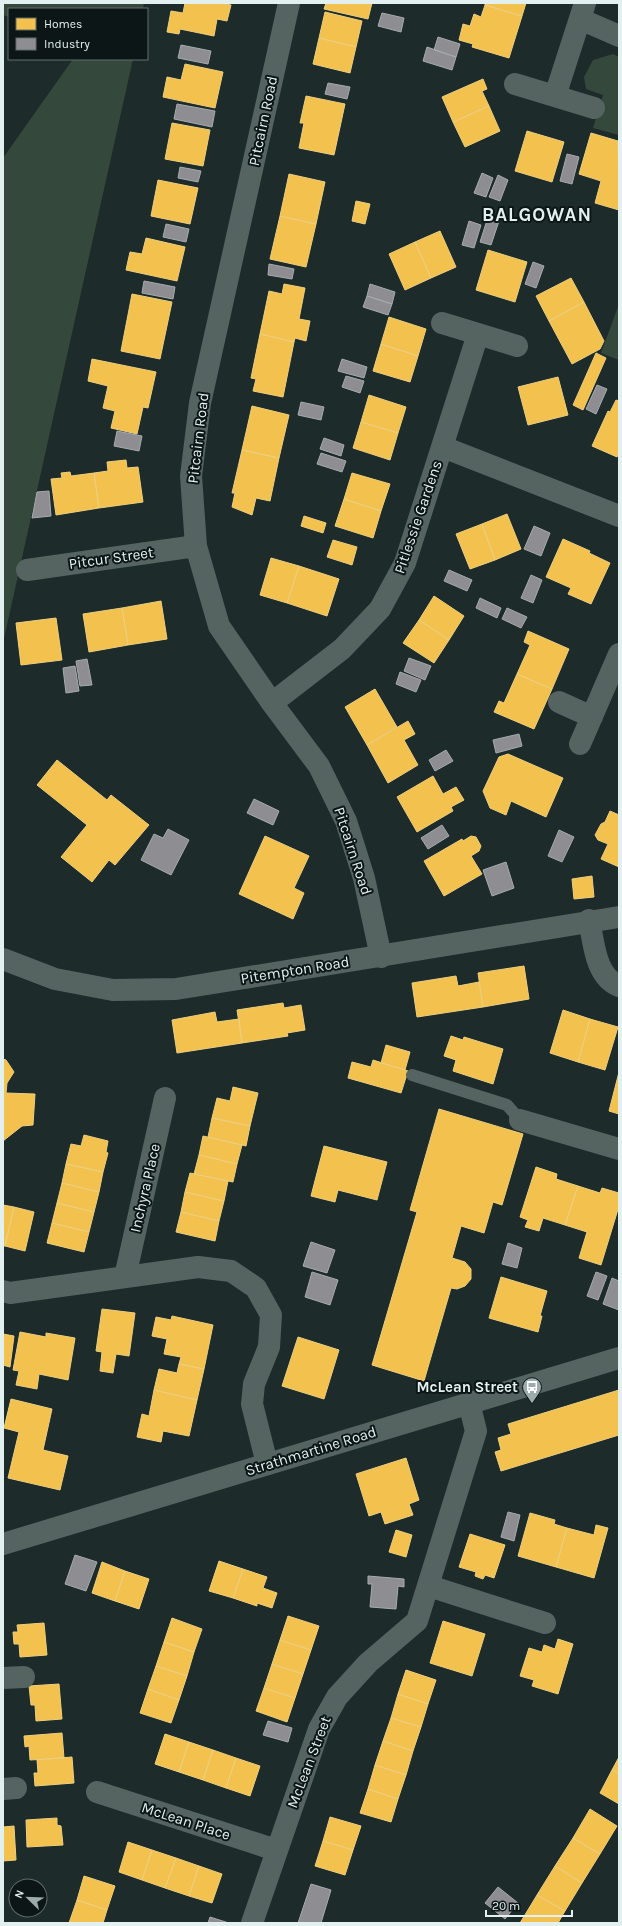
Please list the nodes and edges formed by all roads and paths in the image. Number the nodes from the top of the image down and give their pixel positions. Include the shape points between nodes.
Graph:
1 (289, 3) edge
2 (582, 11) edge
3 (619, 36) edge
4 (515, 84) dead end
5 (555, 96) junction
6 (594, 108) dead end
7 (442, 323) dead end
8 (478, 334) junction
9 (518, 346) dead end
10 (442, 447) junction
11 (619, 516) edge
12 (196, 546) junction
13 (27, 570) dead end
14 (619, 654) edge
15 (559, 702) dead end
16 (272, 703) junction
17 (592, 717) junction
18 (580, 744) dead end
19 (619, 917) edge
20 (589, 920) junction
21 (381, 957) junction
22 (3, 959) edge
23 (619, 986) edge
24 (412, 1075) dead end
25 (165, 1098) dead end
26 (520, 1120) joint
27 (619, 1149) edge
28 (125, 1277) junction
29 (3, 1291) edge
30 (619, 1358) edge
31 (469, 1403) junction
32 (267, 1464) junction
33 (3, 1544) edge
34 (429, 1586) junction
35 (545, 1624) dead end
36 (97, 1792) dead end
37 (276, 1850) junction
38 (252, 1923) edge

1 - 12 street, Pitcairn Road via 200,403 191,476
2 - 3 street
2 - 5 street
4 - 5 street
5 - 6 street
7 - 8 street
8 - 9 street
8 - 10 street, Pitlessie Gardens
10 - 11 street, Pitlessie Gardens
10 - 16 street, Pitlessie Gardens via 405,563 380,609 342,649
12 - 13 street, Pitcur Street
12 - 16 street, Pitcairn Road via 219,626
14 - 17 street
15 - 17 street
16 - 21 street, Pitcairn Road via 320,766 346,822 364,878
17 - 18 street
19 - 20 street, Pitempton Road
20 - 21 street, Pitempton Road
20 - 23 street via 601,969 611,983
21 - 22 street, Pitempton Road via 176,989 113,990 56,979
24 - 26 lane via 507,1105
25 - 28 street, Inchyra Place
26 - 27 street
28 - 29 street via 10,1293
28 - 32 street via 198,1267 231,1271 256,1288 271,1315 270,1346 254,1384 252,1404
30 - 31 street, Strathmartine Road
31 - 32 street, Strathmartine Road
31 - 34 street, McLean Street via 476,1431
32 - 33 street, Strathmartine Road
34 - 35 street
34 - 37 street, McLean Street via 417,1621 368,1663 337,1696 319,1729
36 - 37 street, McLean Place
37 - 38 street, McLean Street

